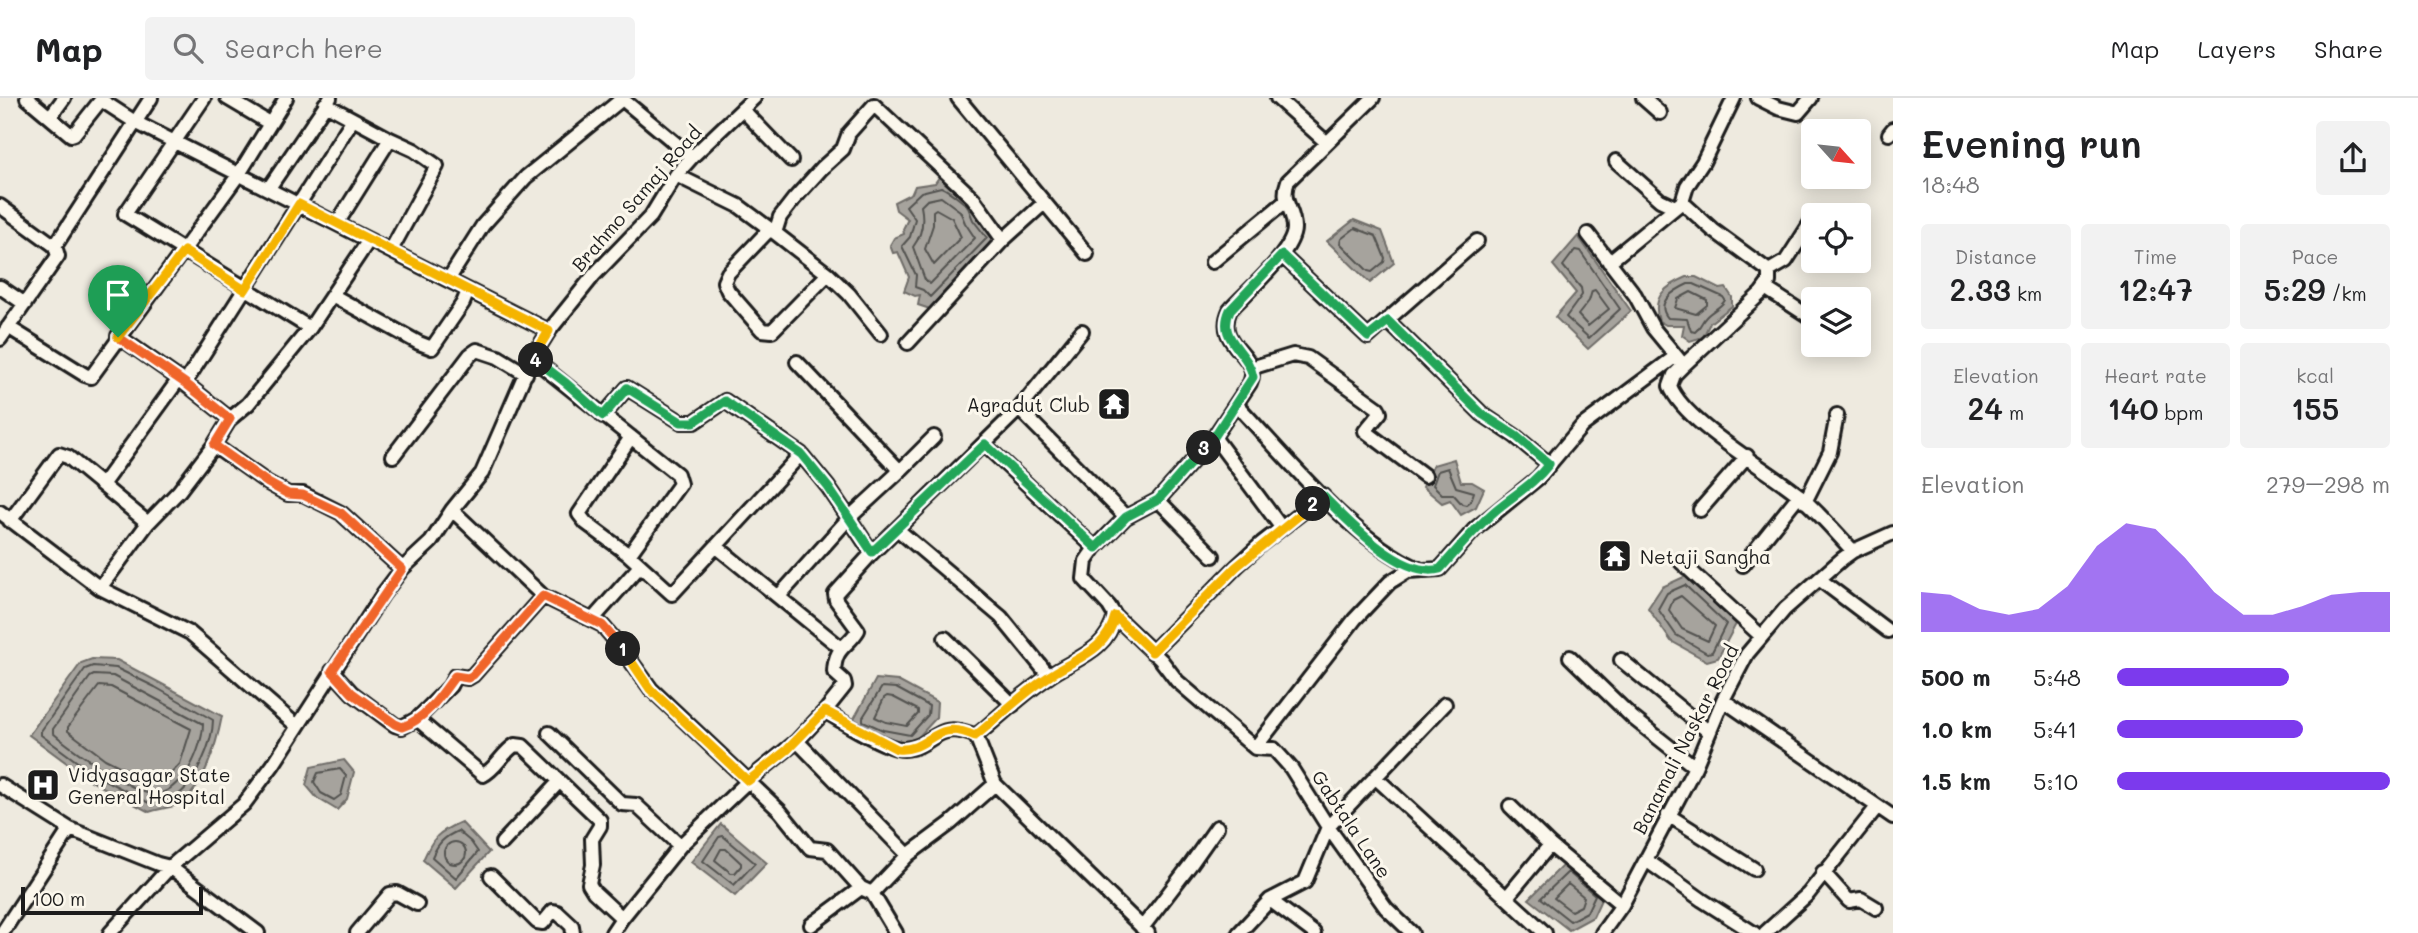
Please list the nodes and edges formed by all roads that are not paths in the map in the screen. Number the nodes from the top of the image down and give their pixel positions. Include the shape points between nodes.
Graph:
1 (27, 98) edge
2 (64, 98) edge
3 (151, 98) edge
4 (204, 98) edge
5 (227, 98) edge
6 (286, 98) edge
7 (754, 98) edge
8 (876, 98) edge
9 (958, 98) edge
10 (1277, 98) edge
11 (1373, 98) edge
12 (1643, 98) edge
13 (1734, 98) edge
14 (1758, 98) edge
15 (1811, 98) edge
16 (622, 99) edge
17 (328, 101) edge
18 (742, 109) junction
19 (1660, 113) dead end
20 (50, 117) junction
21 (353, 119) junction
22 (135, 122) junction
23 (269, 122) junction
24 (846, 127) dead end
25 (174, 139) junction
26 (390, 139) junction
27 (1326, 142) junction
28 (692, 157) junction
29 (791, 160) dead end
30 (1616, 160) dead end
31 (239, 174) junction
32 (676, 175) junction
33 (269, 188) junction
34 (1286, 201) junction
35 (299, 204) junction
36 (1043, 204) junction
37 (1679, 204) junction
38 (0, 206) edge
39 (338, 222) junction
40 (772, 231) junction
41 (1588, 234) dead end
42 (1801, 238) edge
43 (369, 240) junction
44 (1003, 240) junction
45 (1477, 241) dead end
46 (55, 246) junction
47 (391, 250) junction
48 (184, 251) junction
49 (1087, 254) dead end
50 (1282, 255) junction
51 (1212, 262) dead end
52 (1609, 262) junction
53 (1769, 271) junction
54 (828, 274) junction
55 (448, 280) junction
56 (0, 287) edge
57 (1765, 288) junction
58 (245, 290) junction
59 (468, 291) junction
60 (332, 295) junction
61 (25, 304) junction
62 (1801, 311) edge
63 (1388, 321) junction
64 (8, 327) junction
65 (310, 328) junction
66 (549, 331) junction
67 (1082, 331) dead end
68 (881, 334) dead end
69 (118, 337) junction
70 (0, 339) edge
71 (908, 343) dead end
72 (532, 358) junction
73 (1680, 360) junction
74 (797, 362) dead end
75 (1251, 368) junction
76 (526, 374) junction
77 (182, 381) junction
78 (1236, 404) junction
79 (1019, 409) junction
80 (1838, 415) dead end
81 (603, 416) junction
82 (230, 419) junction
83 (631, 437) junction
84 (934, 437) dead end
85 (1214, 437) junction
86 (985, 444) junction
87 (214, 445) junction
88 (801, 454) junction
89 (393, 456) dead end
90 (1747, 456) junction
91 (1549, 464) junction
92 (900, 471) junction
93 (1425, 477) dead end
94 (102, 485) junction
95 (1323, 496) junction
96 (1802, 498) junction
97 (1158, 500) junction
98 (452, 510) junction
99 (1700, 510) dead end
100 (5, 516) edge
101 (1126, 517) junction
102 (849, 518) junction
103 (148, 523) junction
104 (1278, 523) dead end
105 (897, 529) junction
106 (1893, 533) edge
107 (717, 547) junction
108 (1096, 548) junction
109 (1853, 551) junction
110 (872, 552) junction
111 (629, 555) junction
112 (1213, 556) dead end
113 (1681, 562) dead end
114 (1743, 565) dead end
115 (640, 566) junction
116 (402, 569) junction
117 (1420, 569) junction
118 (1819, 579) junction
119 (100, 588) junction
120 (543, 596) junction
121 (779, 596) junction
122 (1115, 616) junction
123 (593, 619) junction
124 (1888, 632) dead end
125 (1761, 636) junction
126 (945, 638) dead end
127 (840, 647) junction
128 (1152, 652) junction
129 (1570, 657) dead end
130 (1621, 660) dead end
131 (332, 671) junction
132 (1049, 676) junction
133 (1723, 700) junction
134 (1445, 704) dead end
135 (1013, 705) junction
136 (825, 711) junction
137 (417, 719) junction
138 (297, 726) junction
139 (1710, 732) junction
140 (549, 733) dead end
141 (975, 736) junction
142 (797, 741) junction
143 (1255, 748) junction
144 (1695, 767) junction
145 (1376, 778) junction
146 (748, 781) junction
147 (558, 783) junction
148 (996, 784) junction
149 (0, 785) edge
150 (1510, 806) dead end
151 (1877, 807) junction
152 (1668, 815) junction
153 (1893, 817) edge
154 (1217, 827) dead end
155 (1328, 827) junction
156 (70, 829) junction
157 (502, 843) dead end
158 (1550, 845) junction
159 (680, 846) junction
160 (908, 855) junction
161 (1646, 860) junction
162 (170, 867) junction
163 (1754, 869) dead end
164 (1823, 873) junction
165 (491, 876) dead end
166 (866, 891) junction
167 (1507, 897) junction
168 (1270, 900) junction
169 (417, 904) dead end
170 (1622, 905) junction
171 (1876, 908) dead end
172 (622, 918) junction
173 (811, 925) dead end
174 (1145, 930) edge
175 (2, 933) edge
176 (110, 933) edge
177 (258, 933) edge
178 (358, 933) edge
179 (573, 933) edge
180 (612, 933) edge
181 (896, 933) edge
182 (1239, 933) edge
183 (1314, 933) edge
184 (1412, 933) edge
185 (1545, 933) edge
186 (1602, 933) edge
187 (1754, 933) edge
188 (1765, 933) edge

1 - 20 street
2 - 20 street
3 - 22 street
4 - 25 street
5 - 23 street
6 - 23 street
7 - 18 street, Brahmo Samaj Road
8 - 24 street
9 - 36 street
10 - 27 street
11 - 27 street
12 - 19 street
13 - 37 street
14 - 15 street via 1791,113 1798,113
16 - 28 street
16 - 55 street via 526,177 483,225
17 - 21 street
17 - 33 street
18 - 28 street, Brahmo Samaj Road
18 - 29 street
20 - 22 street via 74,134 102,100
21 - 26 street
21 - 35 street
22 - 25 street
22 - 46 street
23 - 31 street
25 - 31 street
25 - 48 street via 124,214
26 - 39 street
26 - 47 street via 437,166
27 - 34 street via 1288,181
28 - 32 street, Brahmo Samaj Road
30 - 37 street via 1660,200
31 - 33 street
31 - 48 street
32 - 40 street via 739,206
32 - 66 street, Brahmo Samaj Road via 651,216
33 - 35 street
34 - 50 street via 1295,230
34 - 51 street
35 - 39 street
35 - 58 street
36 - 44 street
36 - 49 street
37 - 52 street
37 - 53 street
38 - 46 street
39 - 43 street
40 - 44 street via 794,199 843,149 849,133 874,105 973,198
40 - 54 street
40 - 54 street via 724,282 762,330 772,331
41 - 52 street
42 - 53 street via 1786,261
43 - 47 street
43 - 60 street
44 - 71 street
45 - 63 street
46 - 61 street via 58,257
47 - 55 street
48 - 58 street
48 - 69 street
50 - 63 street via 1368,337
50 - 75 street via 1226,319 1228,335
52 - 73 street
53 - 57 street
54 - 68 street
55 - 59 street
56 - 61 street
57 - 62 street
57 - 73 street
58 - 65 street
58 - 77 street
59 - 60 street via 432,348
59 - 66 street
60 - 65 street
61 - 64 street
63 - 91 street via 1482,414
64 - 69 street via 91,377
64 - 70 street
65 - 82 street via 248,404
66 - 72 street, Brahmo Samaj Road
67 - 79 street
69 - 77 street
72 - 76 street, Brahmo Samaj Road
72 - 81 street
73 - 90 street via 1670,386 1674,396 1706,428
73 - 91 street via 1582,426
74 - 92 street
75 - 78 street via 1253,377
75 - 93 street via 1293,355 1308,358 1378,408 1380,413 1365,431
76 - 89 street via 493,355 477,351 470,355
76 - 98 street, Brahmo Samaj Road via 482,473
77 - 82 street
77 - 94 street
78 - 85 street
78 - 95 street
79 - 86 street
79 - 101 street
80 - 96 street via 1830,452
81 - 83 street
81 - 88 street via 627,388 681,422 694,422 725,401
82 - 87 street
83 - 111 street via 677,474 680,484
83 - 111 street via 579,514
84 - 92 street
85 - 97 street
85 - 104 street
86 - 105 street
86 - 108 street
87 - 103 street
87 - 116 street via 288,494 303,495 341,513
88 - 102 street
88 - 107 street
90 - 96 street
90 - 99 street
91 - 117 street via 1530,486 1475,529 1440,569
92 - 102 street
94 - 100 street via 59,454
94 - 103 street
95 - 117 street via 1373,543
95 - 128 street via 1262,543
96 - 109 street
96 - 114 street
97 - 101 street
97 - 112 street
98 - 116 street, Brahmo Samaj Road via 431,542
98 - 120 street
100 - 119 street
101 - 108 street
102 - 110 street
102 - 121 street
103 - 119 street
105 - 110 street
105 - 132 street via 1001,617
106 - 109 street, Banamali Naskar Road
107 - 115 street via 672,594
107 - 121 street
108 - 122 street via 1086,561 1084,579
109 - 118 street, Banamali Naskar Road
110 - 127 street via 835,594 858,630
111 - 115 street
113 - 125 street
115 - 123 street
116 - 131 street, Brahmo Samaj Road
117 - 143 street via 1397,576 1372,600
118 - 124 street
118 - 125 street, Banamali Naskar Road
119 - 138 street via 190,633
120 - 123 street
120 - 137 street via 473,675 455,676
121 - 127 street
122 - 128 street
122 - 132 street via 1112,627 1086,657
123 - 146 street via 620,646 650,689
125 - 133 street, Banamali Naskar Road
126 - 135 street
127 - 136 street via 834,672 845,686
128 - 143 street via 1177,681
129 - 144 street via 1633,718
130 - 139 street
131 - 137 street via 352,693 395,724 402,727
131 - 138 street, Brahmo Samaj Road
132 - 135 street
133 - 139 street, Banamali Naskar Road
133 - 151 street
134 - 145 street
135 - 141 street
136 - 141 street via 897,749 916,747 949,729
136 - 142 street
137 - 147 street via 478,773 488,773 514,745 523,746
138 - 162 street, Brahmo Samaj Road via 244,804
139 - 144 street, Banamali Naskar Road
140 - 159 street via 622,804 636,805
141 - 148 street
142 - 146 street
142 - 160 street
143 - 155 street, Gabtala Lane via 1274,749
144 - 152 street, Banamali Naskar Road
145 - 155 street
145 - 167 street
146 - 159 street
146 - 166 street via 810,848 827,850
147 - 157 street
147 - 172 street via 600,820 592,839 589,884
148 - 160 street
148 - 174 street
149 - 156 street
150 - 158 street
151 - 153 street
151 - 164 street
152 - 161 street, Banamali Naskar Road
152 - 163 street
154 - 174 street
155 - 168 street via 1305,882
155 - 184 street, Gabtala Lane via 1386,908
156 - 162 street
156 - 175 street
158 - 167 street
158 - 170 street
159 - 172 street
160 - 166 street
161 - 170 street, Banamali Naskar Road
161 - 187 street
162 - 176 street, Brahmo Samaj Road
162 - 177 street
164 - 171 street via 1850,901 1861,899
164 - 188 street via 1808,894
165 - 179 street via 537,922 543,923 557,912
166 - 173 street
166 - 181 street
167 - 185 street
168 - 182 street
168 - 183 street
169 - 178 street via 390,894
170 - 186 street, Banamali Naskar Road
172 - 180 street

